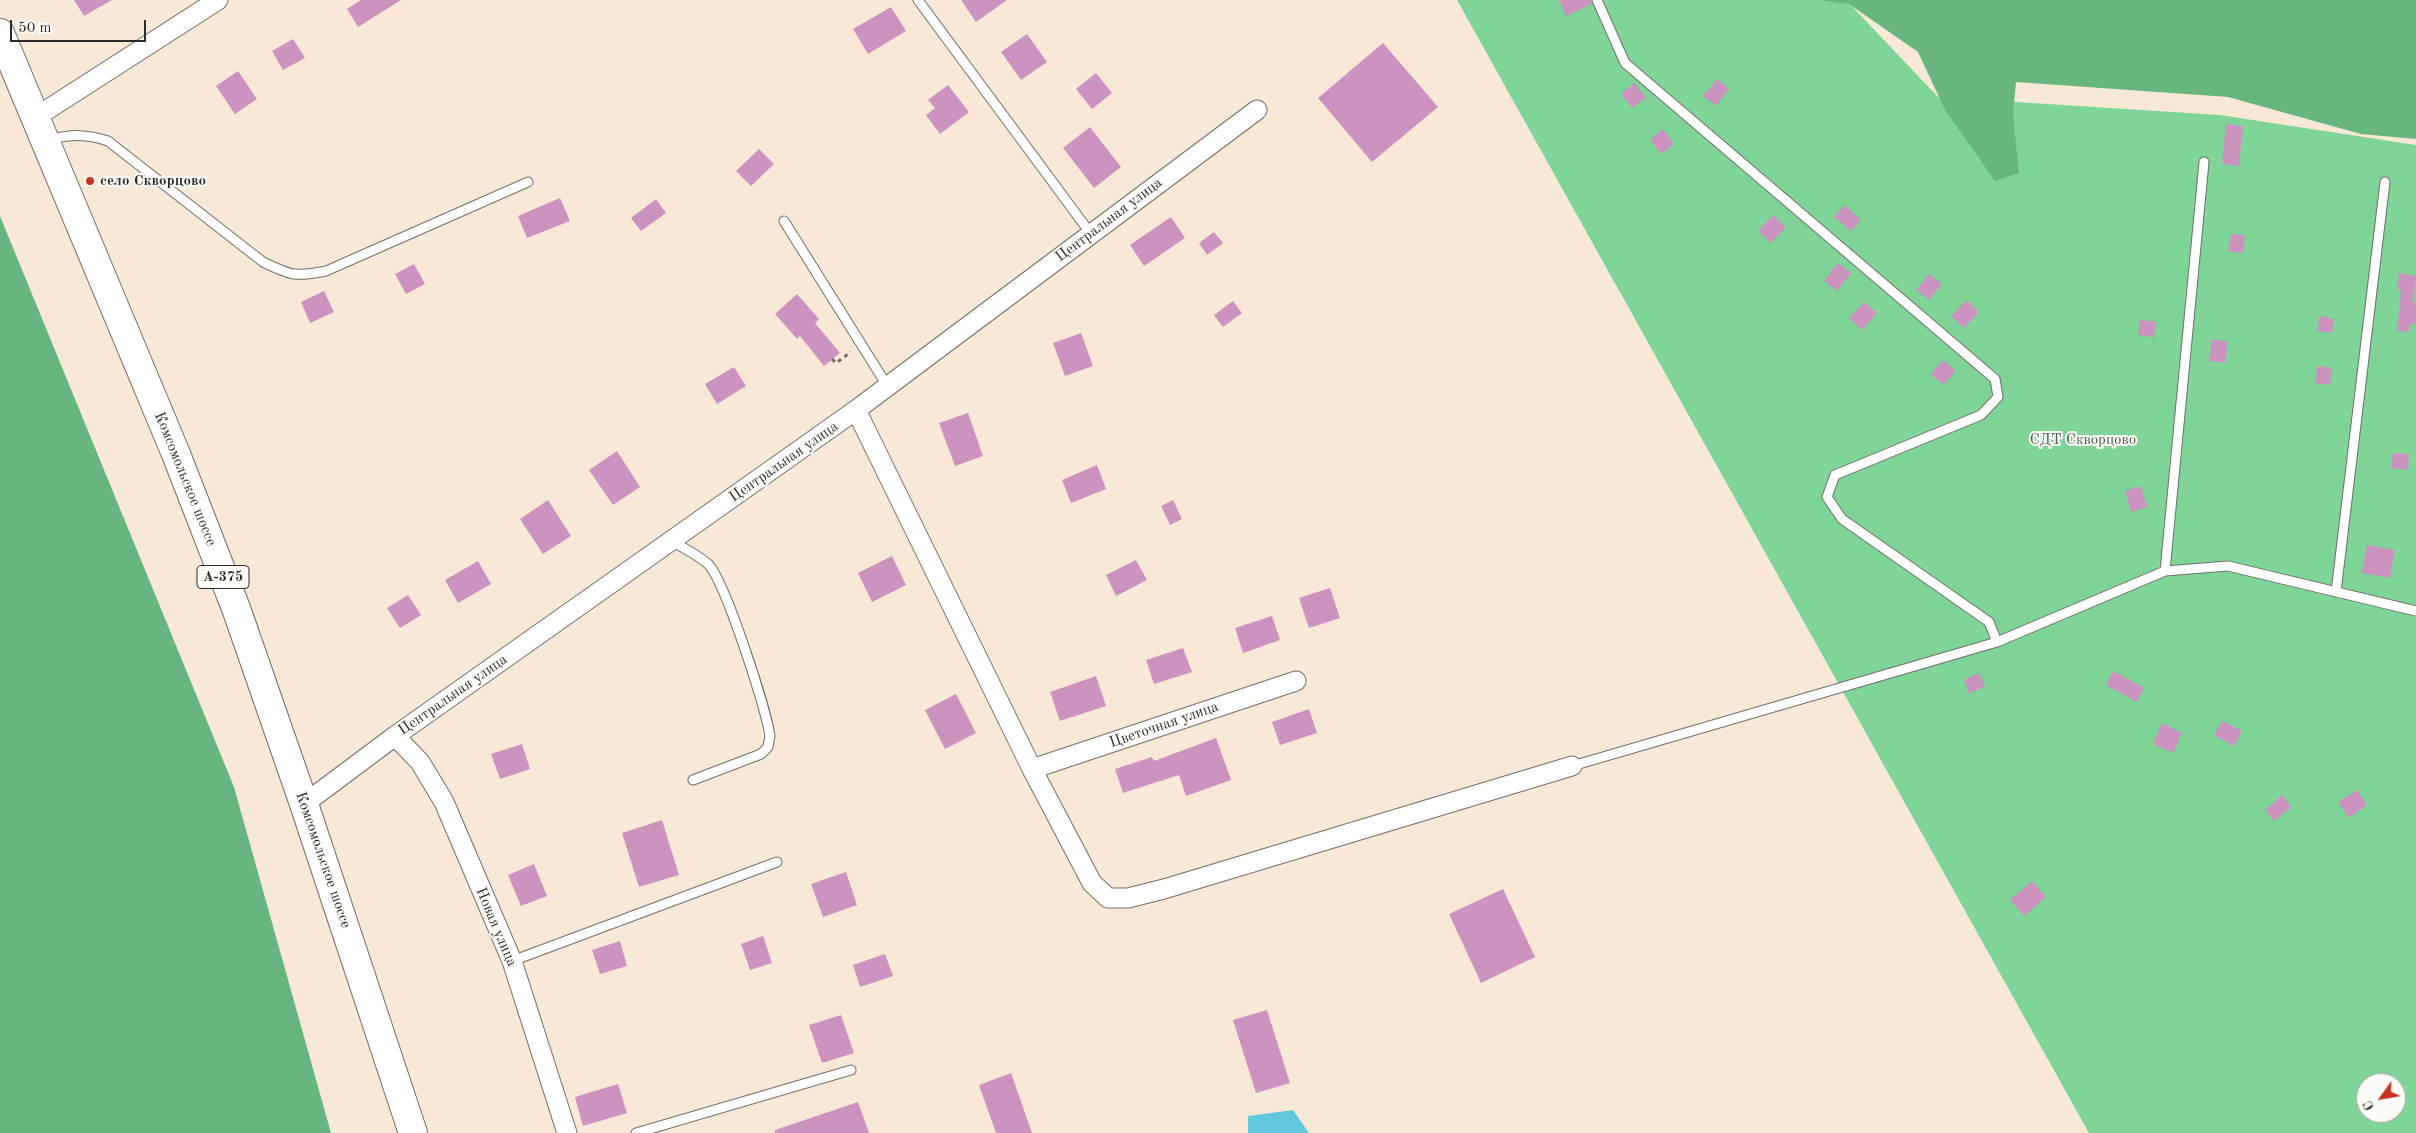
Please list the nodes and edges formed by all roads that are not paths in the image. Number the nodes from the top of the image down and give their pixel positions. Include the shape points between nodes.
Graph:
1 (218, 0) edge
2 (918, 0) edge
3 (1597, 0) edge
4 (0, 33) edge
5 (1257, 110) dead end
6 (41, 128) junction
7 (2204, 162) dead end
8 (528, 182) dead end
9 (2385, 182) dead end
10 (784, 221) dead end
11 (1091, 234) junction
12 (888, 387) junction
13 (856, 410) junction
14 (672, 541) junction
15 (2165, 571) junction
16 (2336, 592) junction
17 (2416, 611) edge
18 (1997, 642) junction
19 (1296, 681) dead end
20 (395, 736) junction
21 (1572, 766) joint
22 (1032, 769) junction
23 (694, 780) dead end
24 (304, 804) junction
25 (777, 862) dead end
26 (512, 961) junction
27 (850, 1070) dead end
28 (414, 1133) edge
29 (567, 1133) edge
30 (636, 1133) edge

1 - 6 street
2 - 11 lane
3 - 18 lane via 1625,63 1995,379 1998,397 1981,415 1835,475 1827,497 1842,519 1989,622
4 - 6 highway, Комсомольское шоссе / А-375
5 - 11 street, Центральная улица
6 - 8 lane via 108,141 256,257 289,275 326,271
6 - 24 highway, Комсомольское шоссе / А-375 via 176,454
7 - 15 lane
9 - 16 lane
10 - 12 lane
11 - 12 street, Центральная улица
12 - 13 street, Центральная улица
13 - 14 street, Центральная улица
13 - 22 street
14 - 20 street, Центральная улица
14 - 23 lane via 707,564 718,577 770,736 768,747 761,754
15 - 16 lane via 2228,566
15 - 18 lane
16 - 17 lane
18 - 21 lane
19 - 22 street, Цветочная улица
20 - 24 street, Центральная улица
20 - 26 street, Новая улица via 420,762 444,802
21 - 22 street via 1128,898 1108,898 1092,883
24 - 28 highway, Комсомольское шоссе / А-375
25 - 26 lane
26 - 29 street, Новая улица
27 - 30 lane

